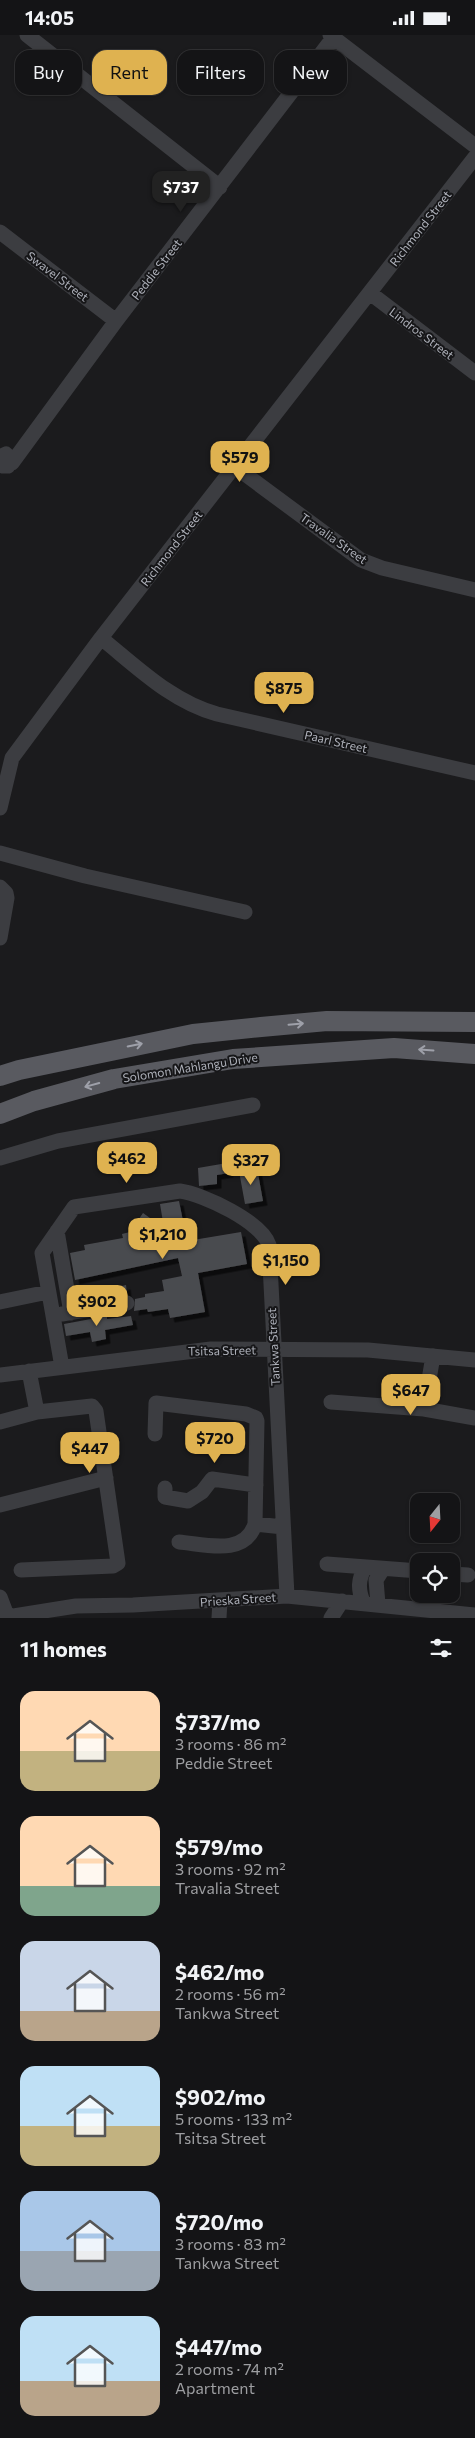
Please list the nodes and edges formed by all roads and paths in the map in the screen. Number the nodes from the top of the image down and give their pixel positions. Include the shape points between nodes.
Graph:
1 (27, 35) edge
2 (332, 36) edge
3 (475, 146) edge
4 (475, 157) edge
5 (220, 187) junction
6 (0, 232) edge
7 (370, 293) junction
8 (116, 321) junction
9 (475, 373) edge
10 (3, 461) edge
11 (234, 466) junction
12 (475, 590) edge
13 (101, 638) junction
14 (6, 757) edge
15 (475, 773) edge
16 (0, 808) edge
17 (0, 853) edge
18 (0, 887) edge
19 (245, 912) dead end
20 (0, 938) edge
21 (475, 1022) edge
22 (475, 1054) edge
23 (0, 1076) edge
24 (253, 1105) dead end
25 (0, 1114) edge
26 (0, 1158) edge
27 (57, 1231) junction
28 (48, 1292) junction
29 (0, 1302) edge
30 (127, 1303) dead end
31 (71, 1313) junction
32 (53, 1316) junction
33 (273, 1349) junction
34 (434, 1355) junction
35 (475, 1360) edge
36 (62, 1367) junction
37 (29, 1371) junction
38 (0, 1375) edge
39 (331, 1402) dead end
40 (424, 1409) junction
41 (38, 1412) junction
42 (475, 1418) edge
43 (0, 1422) edge
44 (155, 1434) dead end
45 (106, 1478) junction
46 (256, 1485) junction
47 (165, 1488) dead end
48 (0, 1505) edge
49 (255, 1524) junction
50 (283, 1527) junction
51 (179, 1542) dead end
52 (327, 1564) dead end
53 (365, 1567) junction
54 (382, 1569) junction
55 (22, 1570) dead end
56 (410, 1571) edge
57 (460, 1575) edge
58 (468, 1575) dead end
59 (287, 1595) junction
60 (0, 1597) edge
61 (220, 1601) junction
62 (342, 1601) junction
63 (370, 1603) junction
64 (76, 1612) edge
65 (134, 1612) edge
66 (428, 1614) edge
67 (475, 1615) edge
68 (5, 1617) edge
69 (219, 1618) edge
70 (331, 1618) edge

1 - 5 street
2 - 3 street
2 - 5 street, Peddie Street
4 - 7 street, Richmond Street
5 - 8 street, Peddie Street
6 - 8 street, Swavel Street
7 - 9 street, Lindros Street
7 - 11 street, Richmond Street
8 - 10 street, Peddie Street via 52,405
11 - 12 street, Travalia Street via 361,560
11 - 13 street, Richmond Street
13 - 14 street, Richmond Street
13 - 15 street, Paarl Street via 171,694 217,715
14 - 16 street, Richmond Street
17 - 19 street
18 - 20 street via 7,898
23 -> 21 main road via 193,1034 327,1021
22 -> 25 main road, Solomon Mahlangu Drive via 394,1048 233,1059 114,1079
24 - 26 street via 58,1141
27 - 28 street, Tankwa Street via 42,1253
27 - 31 street
27 - 33 street, Tankwa Street via 77,1207 180,1191 208,1198 267,1238
28 - 29 street
28 - 32 street, Tankwa Street
30 - 31 street
31 - 32 street
32 - 36 street, Tankwa Street
33 - 34 street, Tsitsa Street via 368,1350
33 - 36 street, Tsitsa Street via 183,1351
33 - 50 street, Tankwa Street
34 - 35 street, Tsitsa Street
34 - 40 street
36 - 37 street, Tsitsa Street
37 - 38 street, Tsitsa Street
37 - 41 street
39 - 40 street
40 - 42 street
41 - 43 street
41 - 45 street via 92,1407 96,1411
44 - 46 street via 156,1403 252,1416 257,1421
45 - 48 street
45 - 55 street via 118,1563
46 - 47 street via 212,1479 188,1501 165,1497
46 - 49 street
49 - 50 street
49 - 51 street via 246,1539 228,1547
50 - 59 street, Tankwa Street
52 - 53 street
53 - 54 street
53 - 63 street via 358,1586
54 - 56 street
54 - 63 street
57 - 58 street
59 - 61 street, Prieska Street
59 - 62 street, Prieska Street
60 - 68 street
61 - 65 street, Prieska Street
61 - 69 street
62 - 63 street, Prieska Street
62 - 70 street
63 - 66 street, Prieska Street
64 - 65 street, Prieska Street
64 - 68 street, Prieska Street
66 - 67 street, Prieska Street

